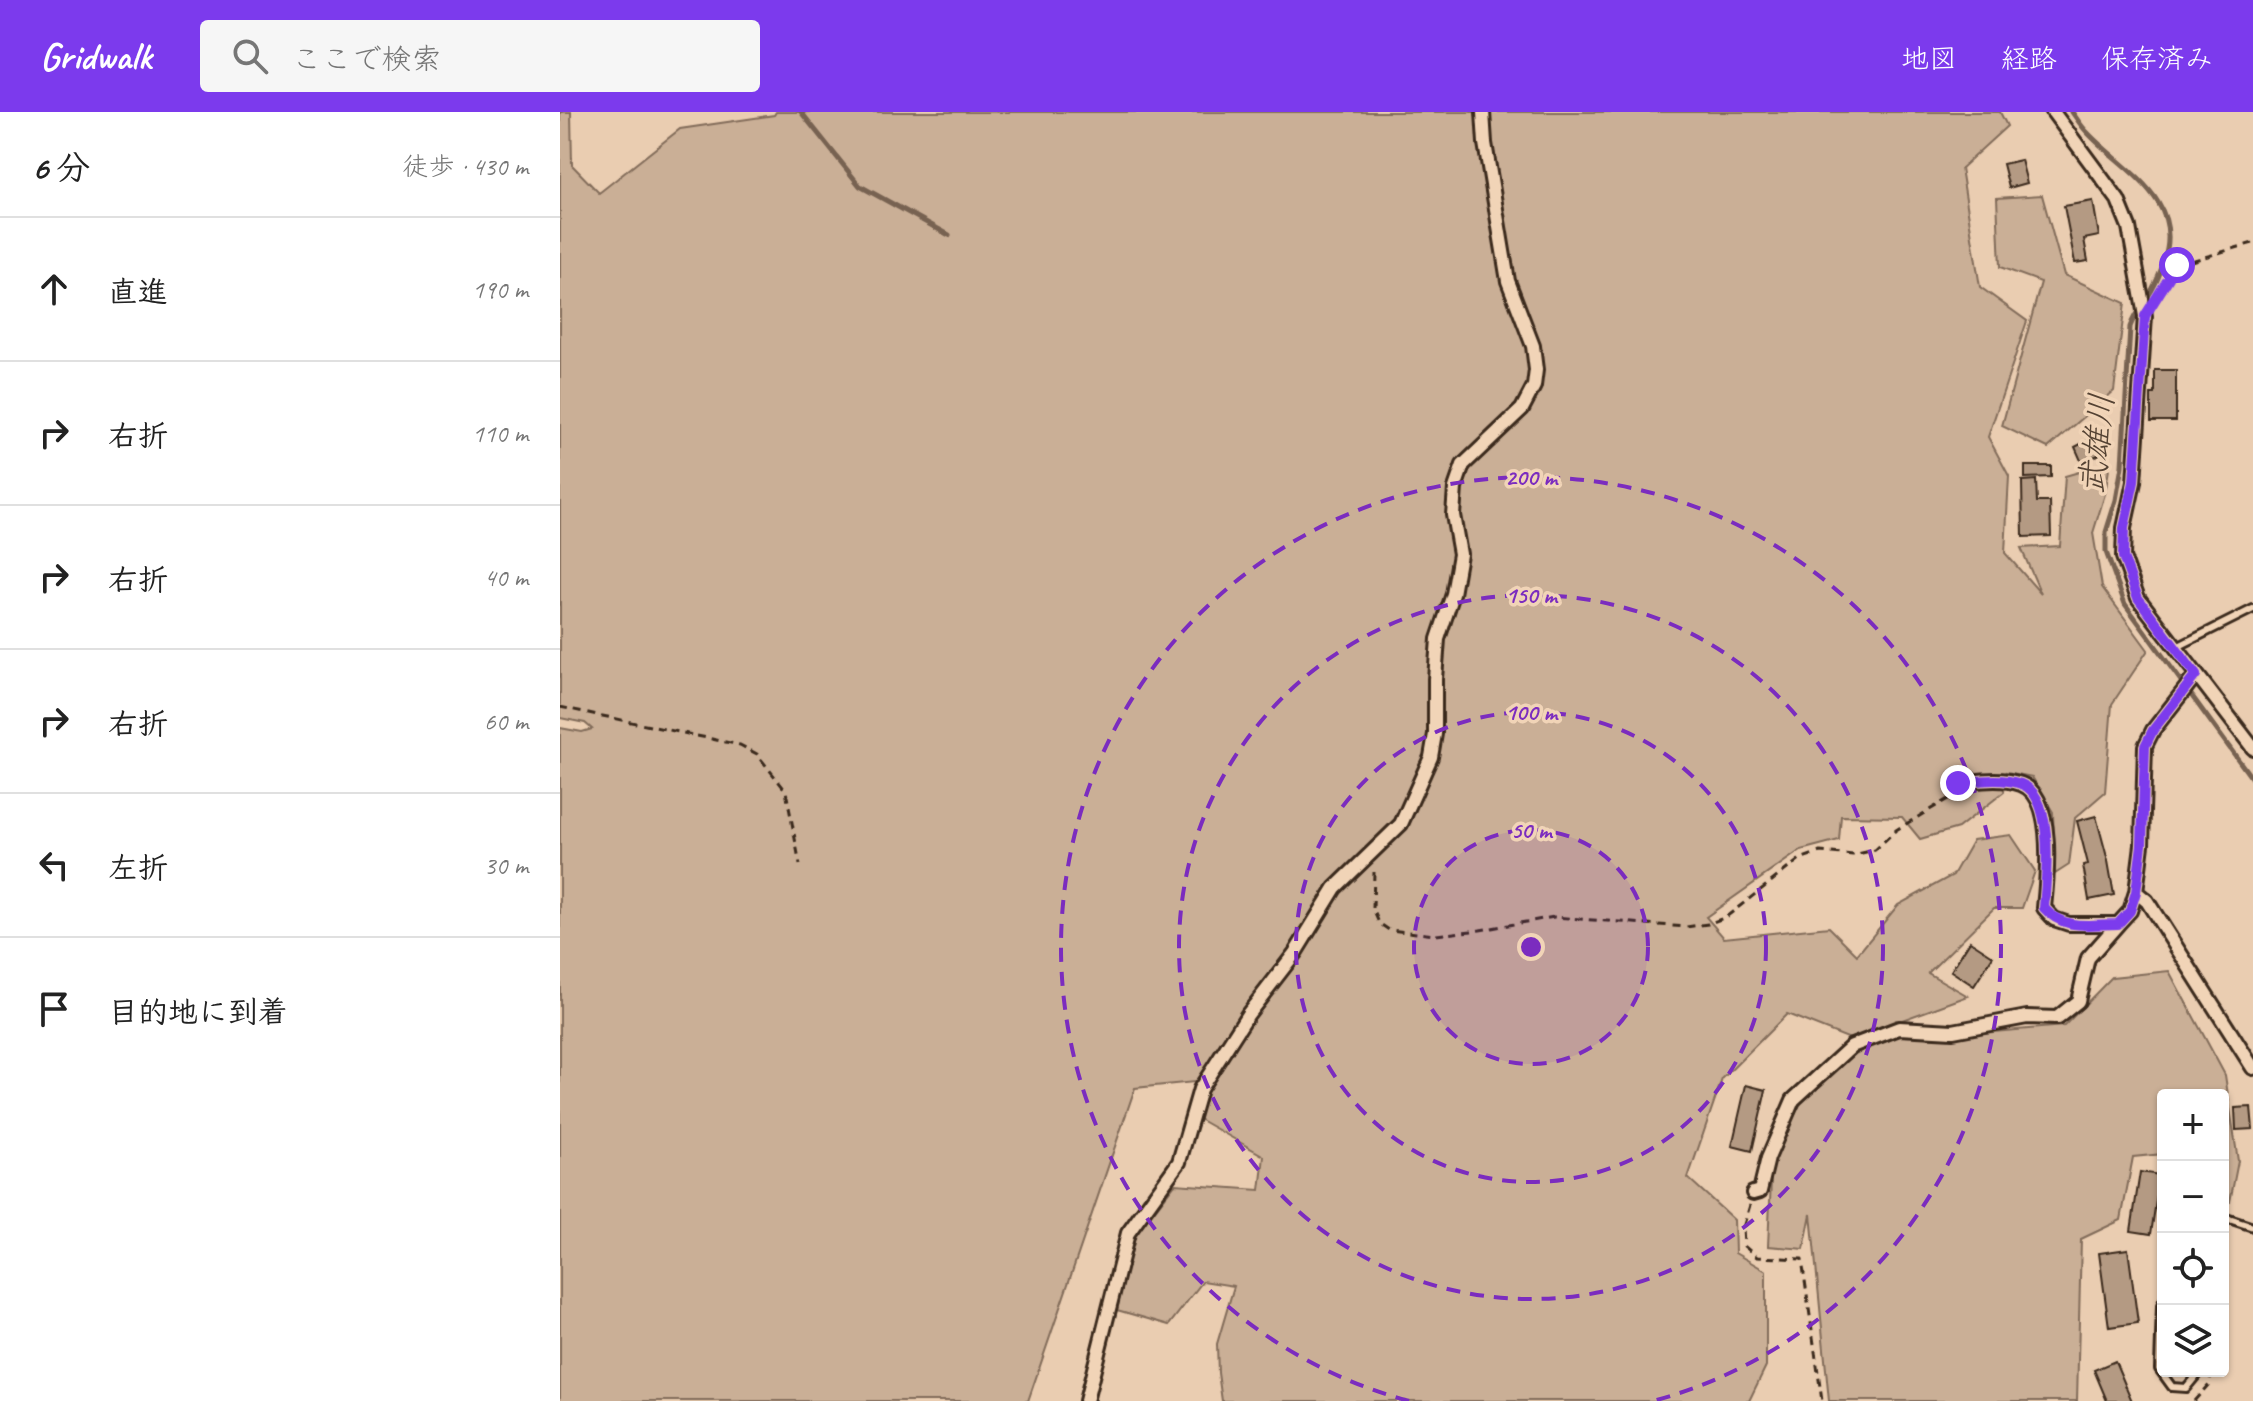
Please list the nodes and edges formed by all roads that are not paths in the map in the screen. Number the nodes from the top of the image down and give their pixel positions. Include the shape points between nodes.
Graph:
1 (1483, 112) edge
2 (2053, 112) edge
3 (2253, 609) edge
4 (2175, 648) junction
5 (2196, 675) junction
6 (2253, 748) edge
7 (1958, 783) road end
8 (2136, 892) junction
9 (2118, 924) junction
10 (2253, 1068) edge
11 (1753, 1193) road end
12 (2229, 1219) edge
13 (2253, 1227) edge
14 (2165, 1377) edge
15 (2195, 1377) edge
16 (1086, 1401) edge

1 - 16 street via 1508,281 1533,346 1536,370 1522,409 1463,465 1455,488 1453,515 1460,554 1438,639 1431,757 1401,824 1335,888 1200,1089 1179,1162 1128,1233
2 - 4 street via 2118,200 2129,227 2145,316 2134,482 2123,557 2138,598
3 - 4 lane
4 - 5 street
5 - 6 street
5 - 8 street via 2145,746
7 - 9 street via 1999,780 2032,790 2046,827 2044,908 2069,924
8 - 9 street via 2130,911
8 - 10 street via 2147,901
9 - 11 street via 2088,958 2078,1001 2057,1018 2027,1017 1953,1031 1899,1028 1852,1046 1793,1100 1760,1191
12 - 13 lane
14 - 15 lane via 2172,1387 2186,1388

